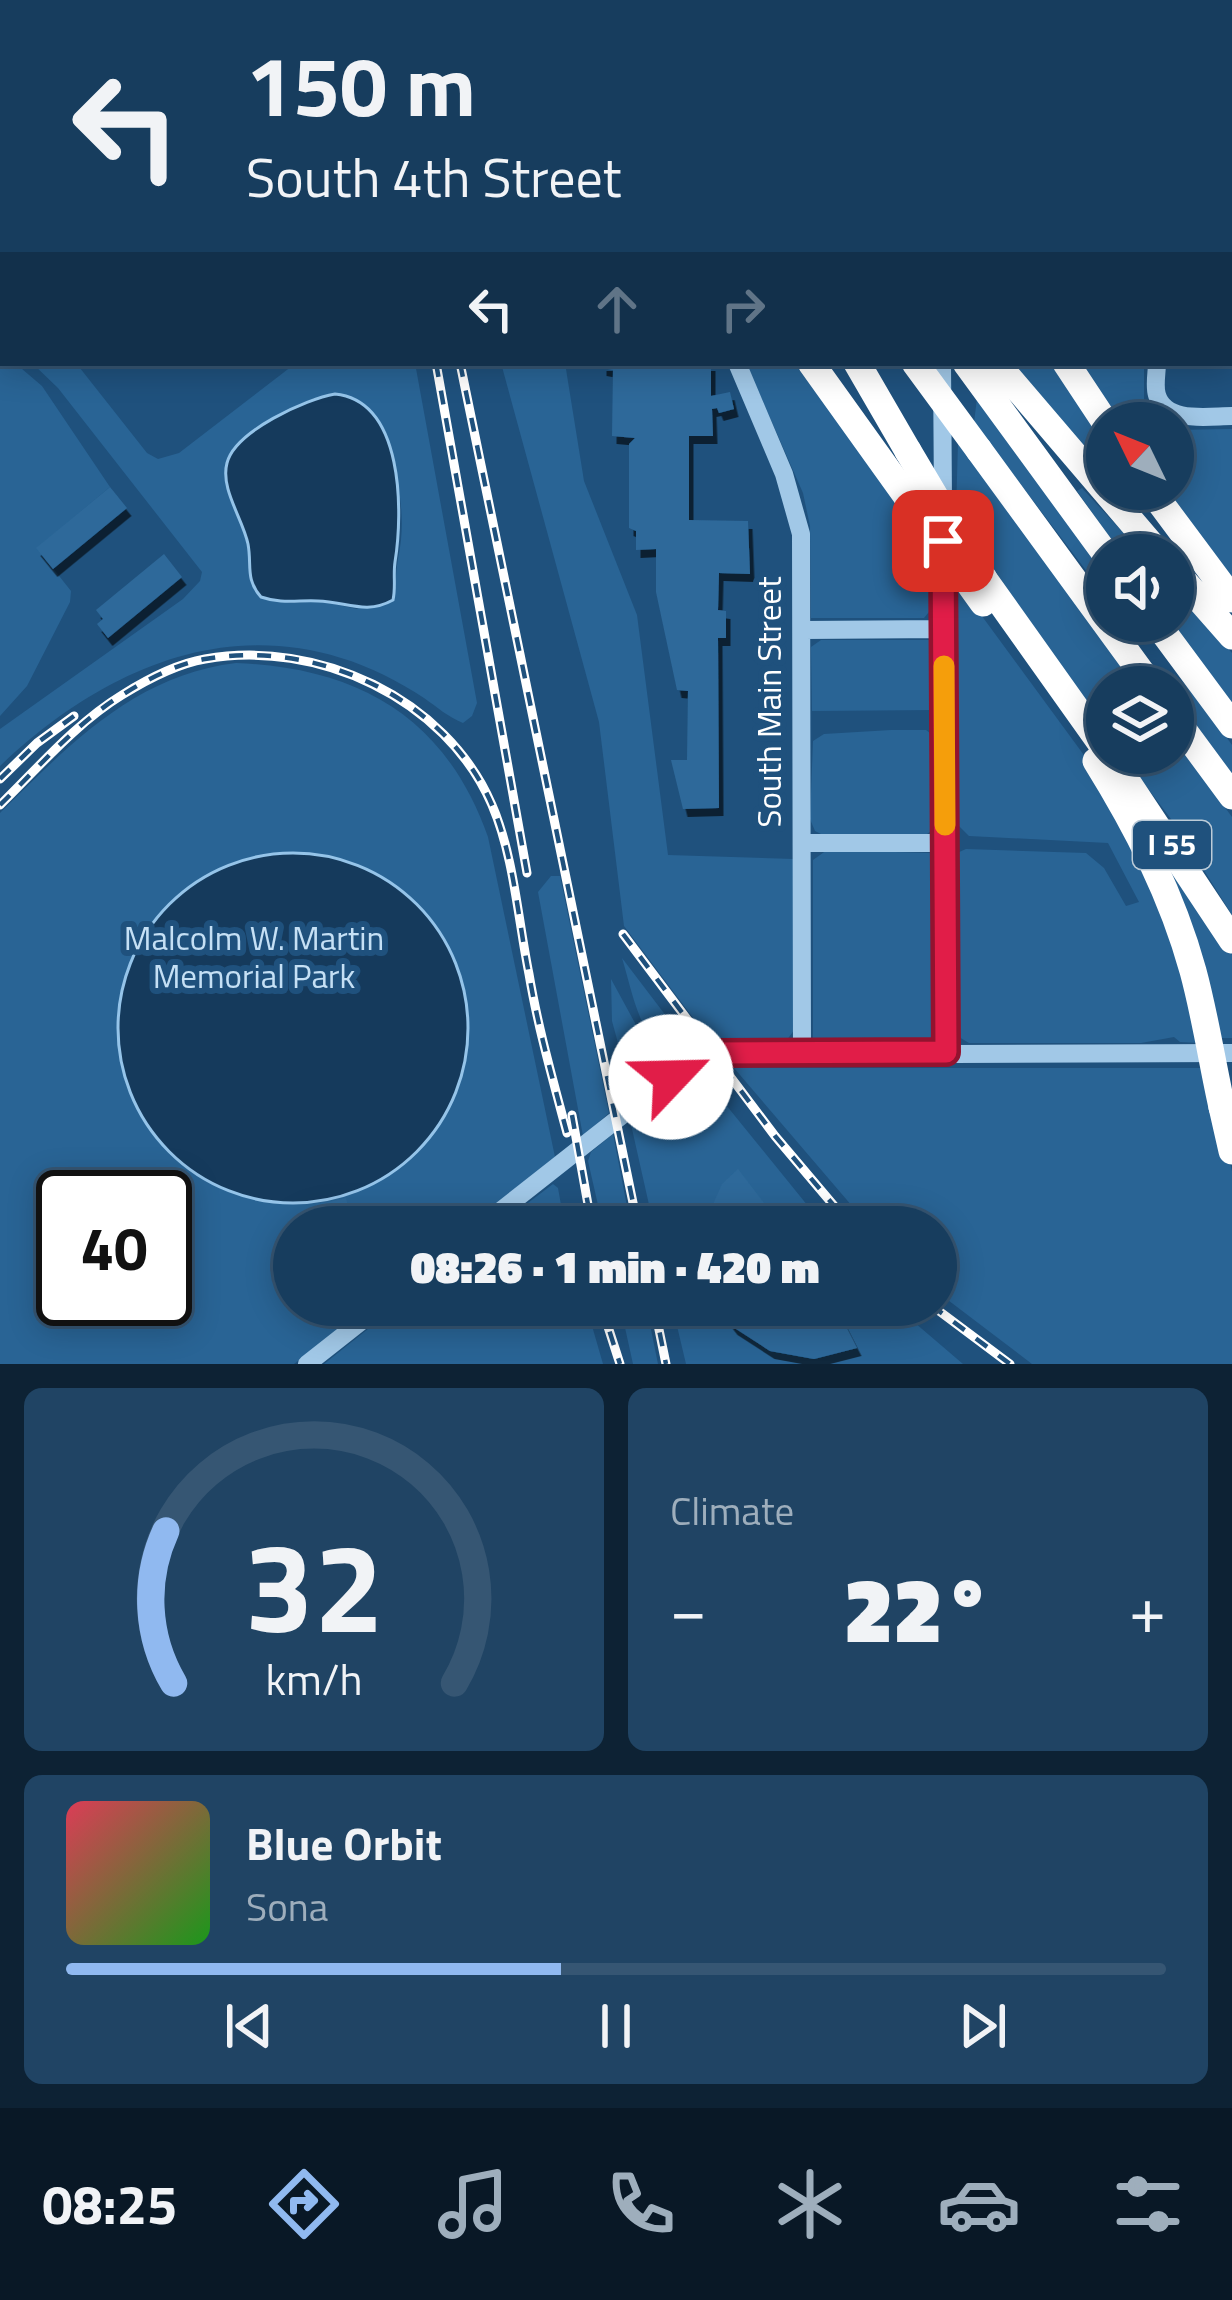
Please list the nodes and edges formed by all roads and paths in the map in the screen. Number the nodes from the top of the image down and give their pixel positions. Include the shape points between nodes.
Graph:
1 (738, 366) edge
2 (813, 366) edge
3 (859, 366) edge
4 (917, 366) edge
5 (942, 366) edge
6 (1068, 366) edge
7 (1157, 366) edge
8 (981, 369) edge
9 (1092, 402) edge
10 (1232, 416) edge
11 (1166, 510) edge
12 (1092, 534) edge
13 (1140, 534) edge
14 (984, 591) junction
15 (1194, 593) edge
16 (1232, 599) edge
17 (943, 629) junction
18 (803, 630) junction
19 (1232, 636) edge
20 (1171, 642) edge
21 (1137, 666) edge
22 (1232, 724) edge
23 (1086, 735) edge
24 (1194, 744) edge
25 (1112, 774) edge
26 (1117, 774) edge
27 (1232, 796) edge
28 (804, 843) junction
29 (944, 843) junction
30 (1232, 940) edge
31 (802, 1052) junction
32 (946, 1052) junction
33 (1232, 1053) edge
34 (1232, 1151) edge
35 (507, 1206) edge
36 (355, 1326) edge
37 (307, 1364) edge

1 - 18 street, South Main Street via 795,503
2 - 14 highway, bridge
3 - 14 highway, bridge
4 - 21 highway, bridge
5 - 17 street
6 - 9 highway
7 - 10 street via 1164,407 1181,416
8 - 12 highway
8 - 13 highway
11 - 16 highway
14 - 23 highway via 1070,701
15 - 19 highway
17 - 18 street
17 - 29 street
18 - 28 street, South Main Street
20 - 22 highway
24 - 27 highway, I 55
25 - 34 highway, bridge via 1193,971
26 - 30 highway, I 55
28 - 29 street
28 - 31 street, South Main Street
29 - 32 street
31 - 32 street
31 - 35 street via 715,1053 686,1064
32 - 33 street
36 - 37 street

